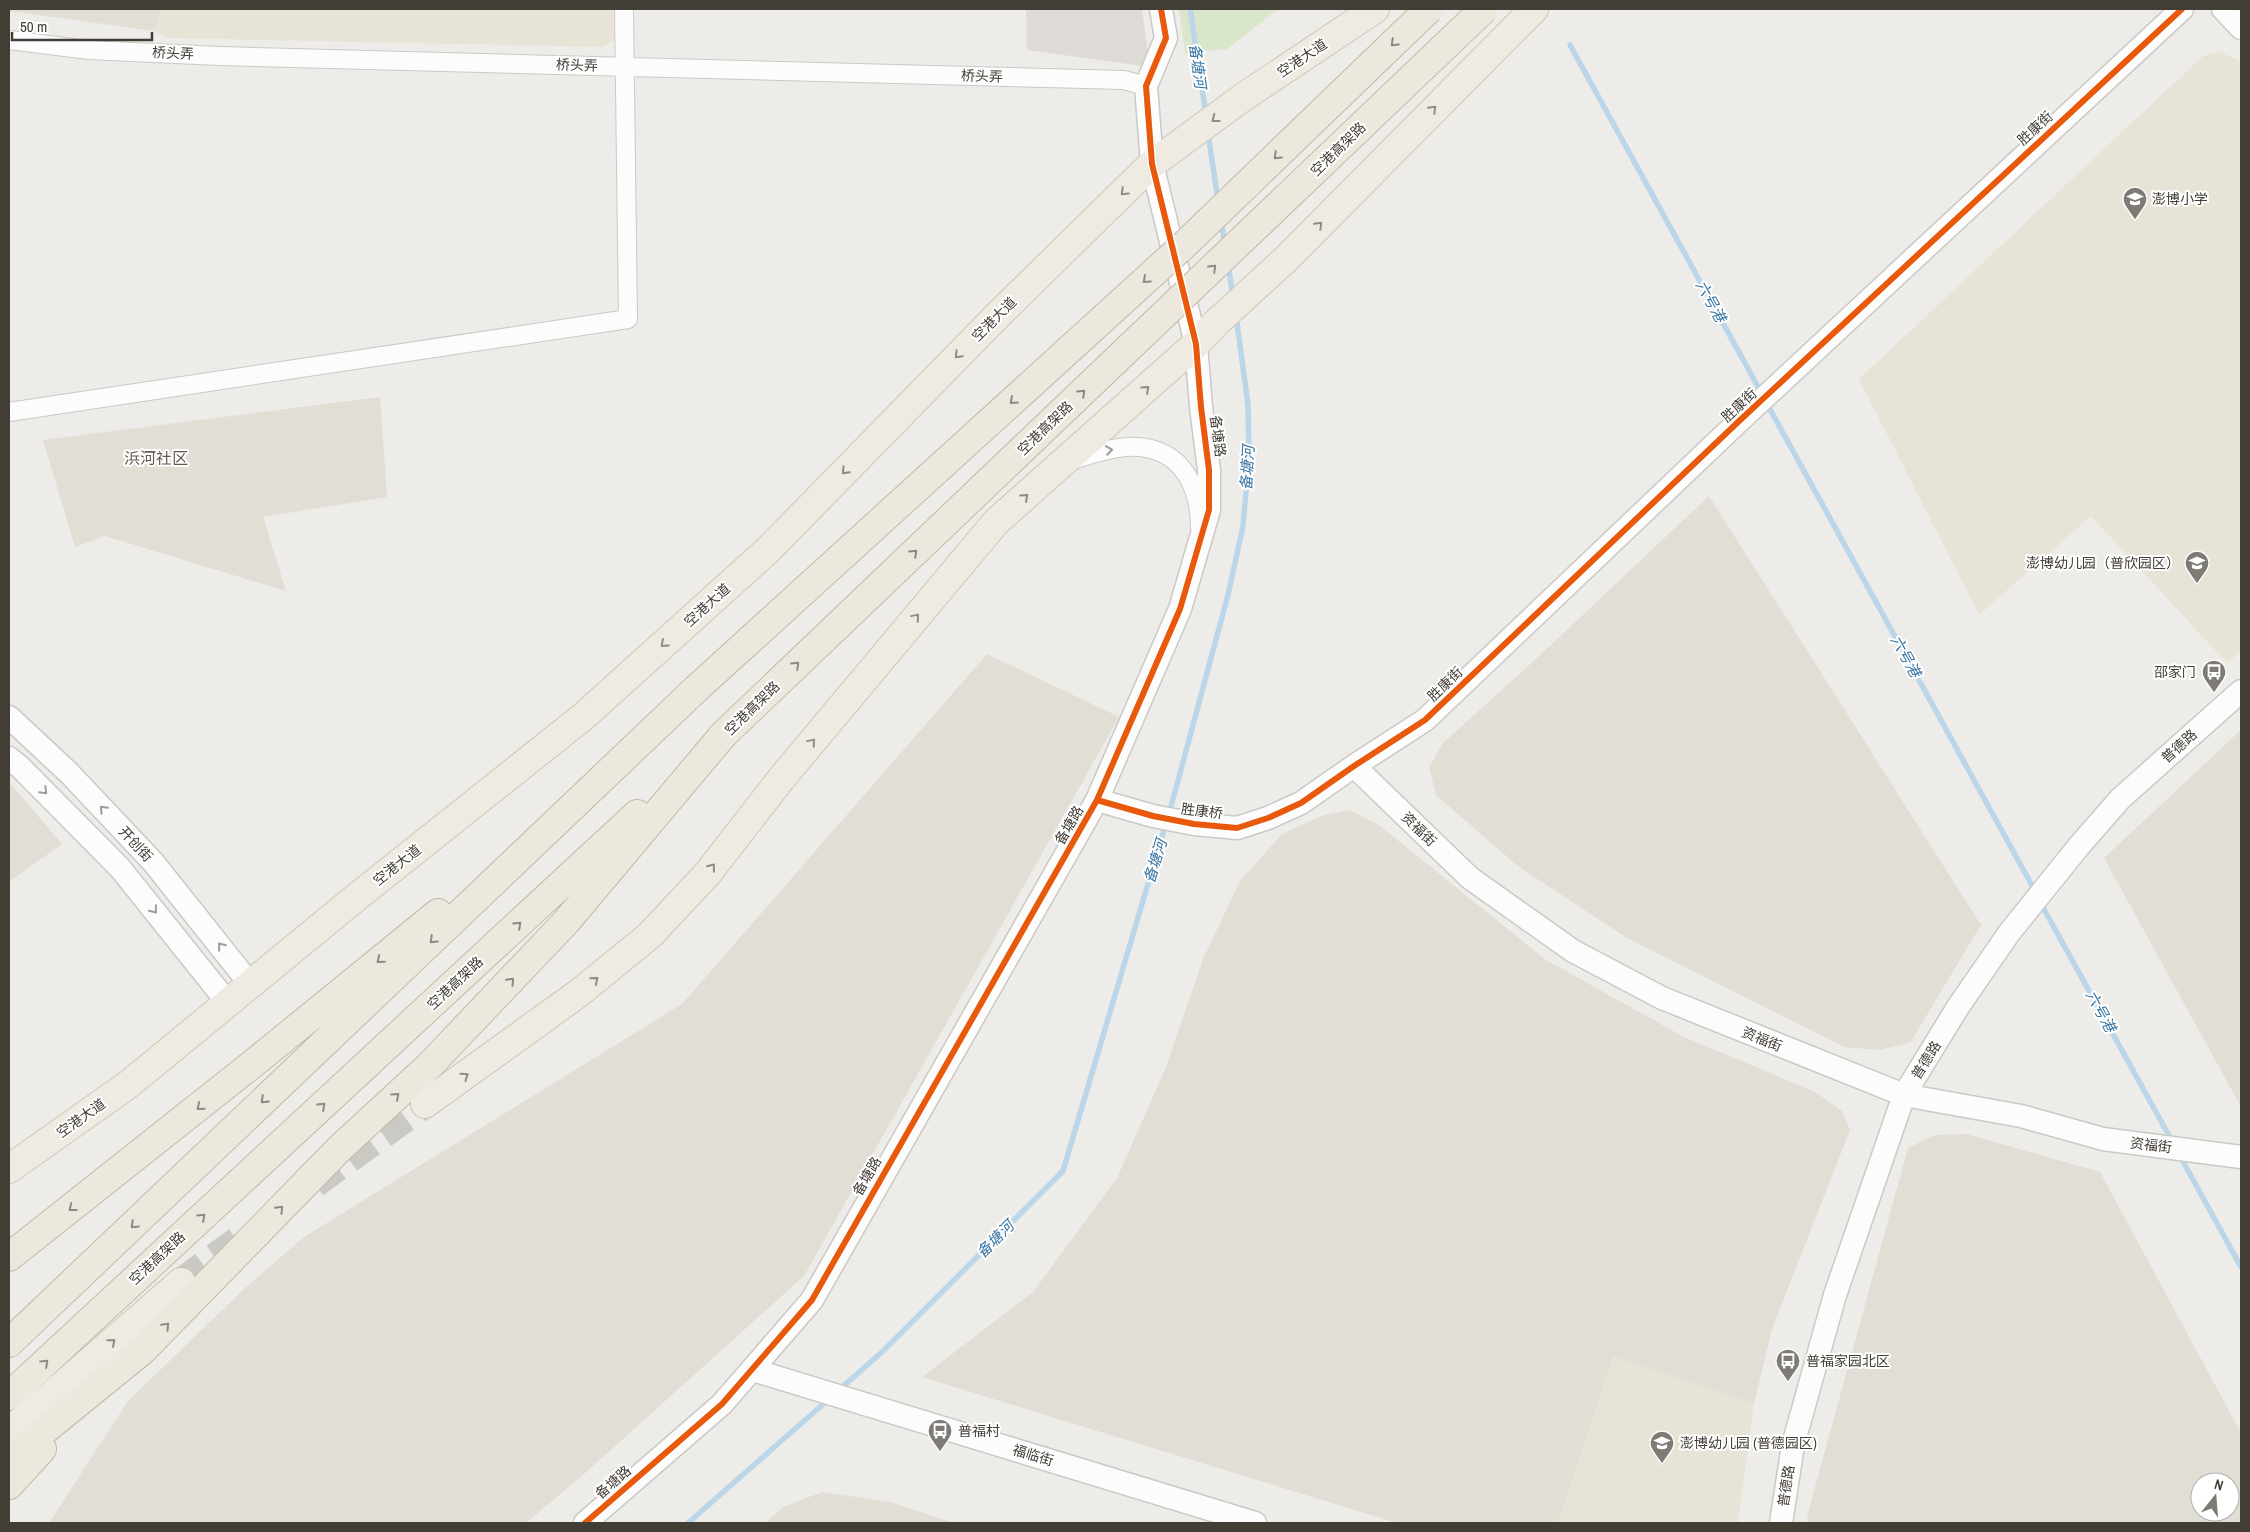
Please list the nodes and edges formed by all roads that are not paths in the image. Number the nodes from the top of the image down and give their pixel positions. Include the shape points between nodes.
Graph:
1 (624, 9) edge
2 (1162, 9) edge
3 (1375, 9) edge
4 (1429, 9) edge
5 (1484, 9) edge
6 (1534, 9) edge
7 (2182, 9) edge
8 (2223, 9) edge
9 (2241, 28) edge
10 (9, 40) edge
11 (624, 67) junction
12 (1146, 86) junction
13 (1152, 164) junction
14 (1196, 344) junction
15 (9, 412) edge
16 (1062, 464) junction
17 (1200, 546) junction
18 (696, 690) junction
19 (2241, 691) edge
20 (9, 717) edge
21 (723, 735) junction
22 (9, 758) edge
23 (1354, 766) junction
24 (1097, 800) junction
25 (1301, 803) joint
26 (250, 984) junction
27 (228, 1003) junction
28 (1904, 1095) junction
29 (425, 1104) tunnel mouth
30 (2241, 1157) edge
31 (9, 1169) edge
32 (9, 1257) edge
33 (181, 1282) tunnel mouth
34 (9, 1344) edge
35 (143, 1350) junction
36 (753, 1370) junction
37 (9, 1396) edge
38 (9, 1432) edge
39 (9, 1459) edge
40 (9, 1485) edge
41 (584, 1523) edge
42 (1251, 1523) edge
43 (1781, 1523) edge

1 - 11 street
2 - 12 street, 备塘路 via 1166,38
3 -> 13 main road, 空港大道 via 1242,98
4 -> 18 highway, bridge via 1183,246
21 -> 5 highway, 空港高架路, bridge
14 -> 6 main road via 1285,260
7 - 23 street, 胜康街 via 1737,423 1425,720
8 - 9 street
10 - 11 street, 桥头弄 via 89,50 219,56
11 - 12 street, 桥头弄 via 1124,80
11 - 15 street via 628,319
12 - 13 street, 备塘路
13 - 14 street, 备塘路
13 -> 26 main road, 空港大道 via 761,556 584,716
16 -> 14 main road
14 - 17 street, 备塘路 via 1210,470 1209,510
16 -> 17 street via 1126,447 1151,448 1172,458 1192,481 1200,514
29 -> 16 main road via 579,993 650,935 708,873 787,772 996,522
17 - 24 street, 备塘路 via 1180,609
18 -> 32 highway via 470,886
18 -> 34 highway
19 - 28 street, 普德路 via 2120,799 2079,846 2009,933 1958,1007
26 -> 20 street, 开创街 via 153,862 69,773
35 -> 21 highway via 339,1148 429,1066 508,984 566,922
37 -> 21 highway, 空港高架路
22 -> 27 street, 开创街 via 120,868
23 - 25 street, 胜康街
23 - 28 street, 资福街 via 1470,878 1573,951 1662,998
24 - 25 street, 胜康桥 via 1153,816 1237,828
24 - 36 street, 备塘路 via 812,1300
26 - 27 main road, 空港大道
27 - 31 main road, 空港大道 via 129,1084
28 - 30 street, 资福街 via 2021,1116 2103,1139
28 - 43 street, 普德路 via 1835,1295 1792,1445
38 -> 33 main road
35 - 39 highway
35 - 40 highway
36 - 41 street, 备塘路 via 722,1404
36 - 42 street, 福临街

